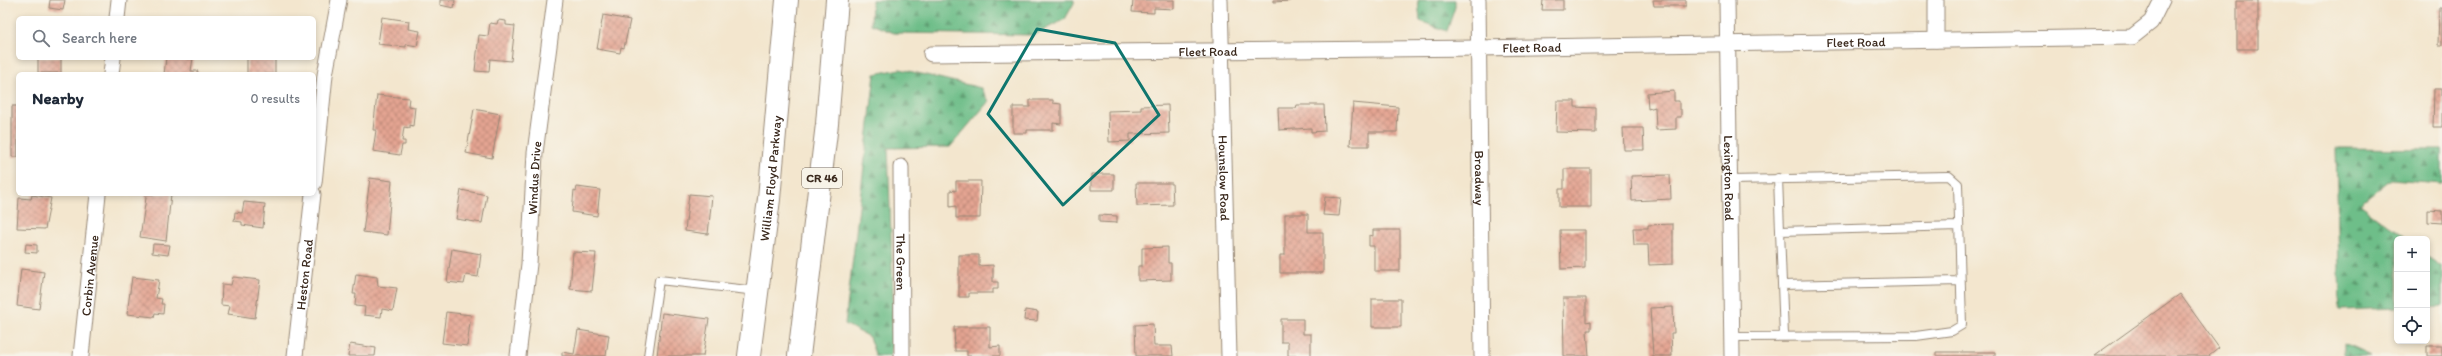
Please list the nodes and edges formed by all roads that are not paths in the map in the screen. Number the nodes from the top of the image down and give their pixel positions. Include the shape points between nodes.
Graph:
1 (119, 0) edge
2 (339, 0) edge
3 (555, 0) edge
4 (787, 0) edge
5 (837, 0) edge
6 (1220, 0) edge
7 (1478, 0) edge
8 (1727, 0) edge
9 (1936, 0) edge
10 (2162, 0) edge
11 (117, 16) edge
12 (1936, 40) junction
13 (1728, 43) junction
14 (1479, 48) junction
15 (1221, 51) junction
16 (931, 54) dead end
17 (113, 60) edge
18 (111, 72) edge
19 (316, 164) edge
20 (901, 167) dead end
21 (1778, 178) junction
22 (1729, 180) junction
23 (98, 196) edge
24 (313, 196) edge
25 (1959, 226) junction
26 (1780, 230) junction
27 (1960, 281) junction
28 (1782, 285) junction
29 (757, 292) junction
30 (1784, 336) junction
31 (1732, 337) junction
32 (81, 356) edge
33 (295, 356) edge
34 (518, 356) edge
35 (648, 356) edge
36 (749, 356) edge
37 (799, 356) edge
38 (902, 356) edge
39 (1229, 356) edge
40 (1482, 356) edge
41 (1732, 356) edge

1 - 11 street
2 - 19 street via 325,76
3 - 34 street, Windus Drive via 535,153 529,264
4 - 29 highway, William Floyd Parkway via 775,142
5 - 37 highway, CR 46 via 826,138
6 - 15 street, Hounslow Road
7 - 14 street, Broadway
8 - 13 street, Lexington Road
9 - 12 street
10 - 12 street, Fleet Road via 2151,22 2132,37
12 - 13 street, Fleet Road
13 - 14 street, Fleet Road
13 - 22 street, Lexington Road
14 - 15 street, Fleet Road
14 - 40 street, Broadway
15 - 16 street, Fleet Road
15 - 39 street, Hounslow Road
17 - 18 street
20 - 38 street, The Green
21 - 22 lane
21 - 25 lane via 1949,176 1958,184
21 - 26 lane
22 - 31 street, Lexington Road
23 - 32 street, Corbin Avenue
24 - 33 street, Heston Road
25 - 26 lane
25 - 27 lane
26 - 28 lane
27 - 28 lane
27 - 30 lane via 1962,325 1952,331 1916,336
28 - 30 lane
29 - 35 lane via 659,280
29 - 36 highway, William Floyd Parkway
30 - 31 lane
31 - 41 street, Lexington Road

